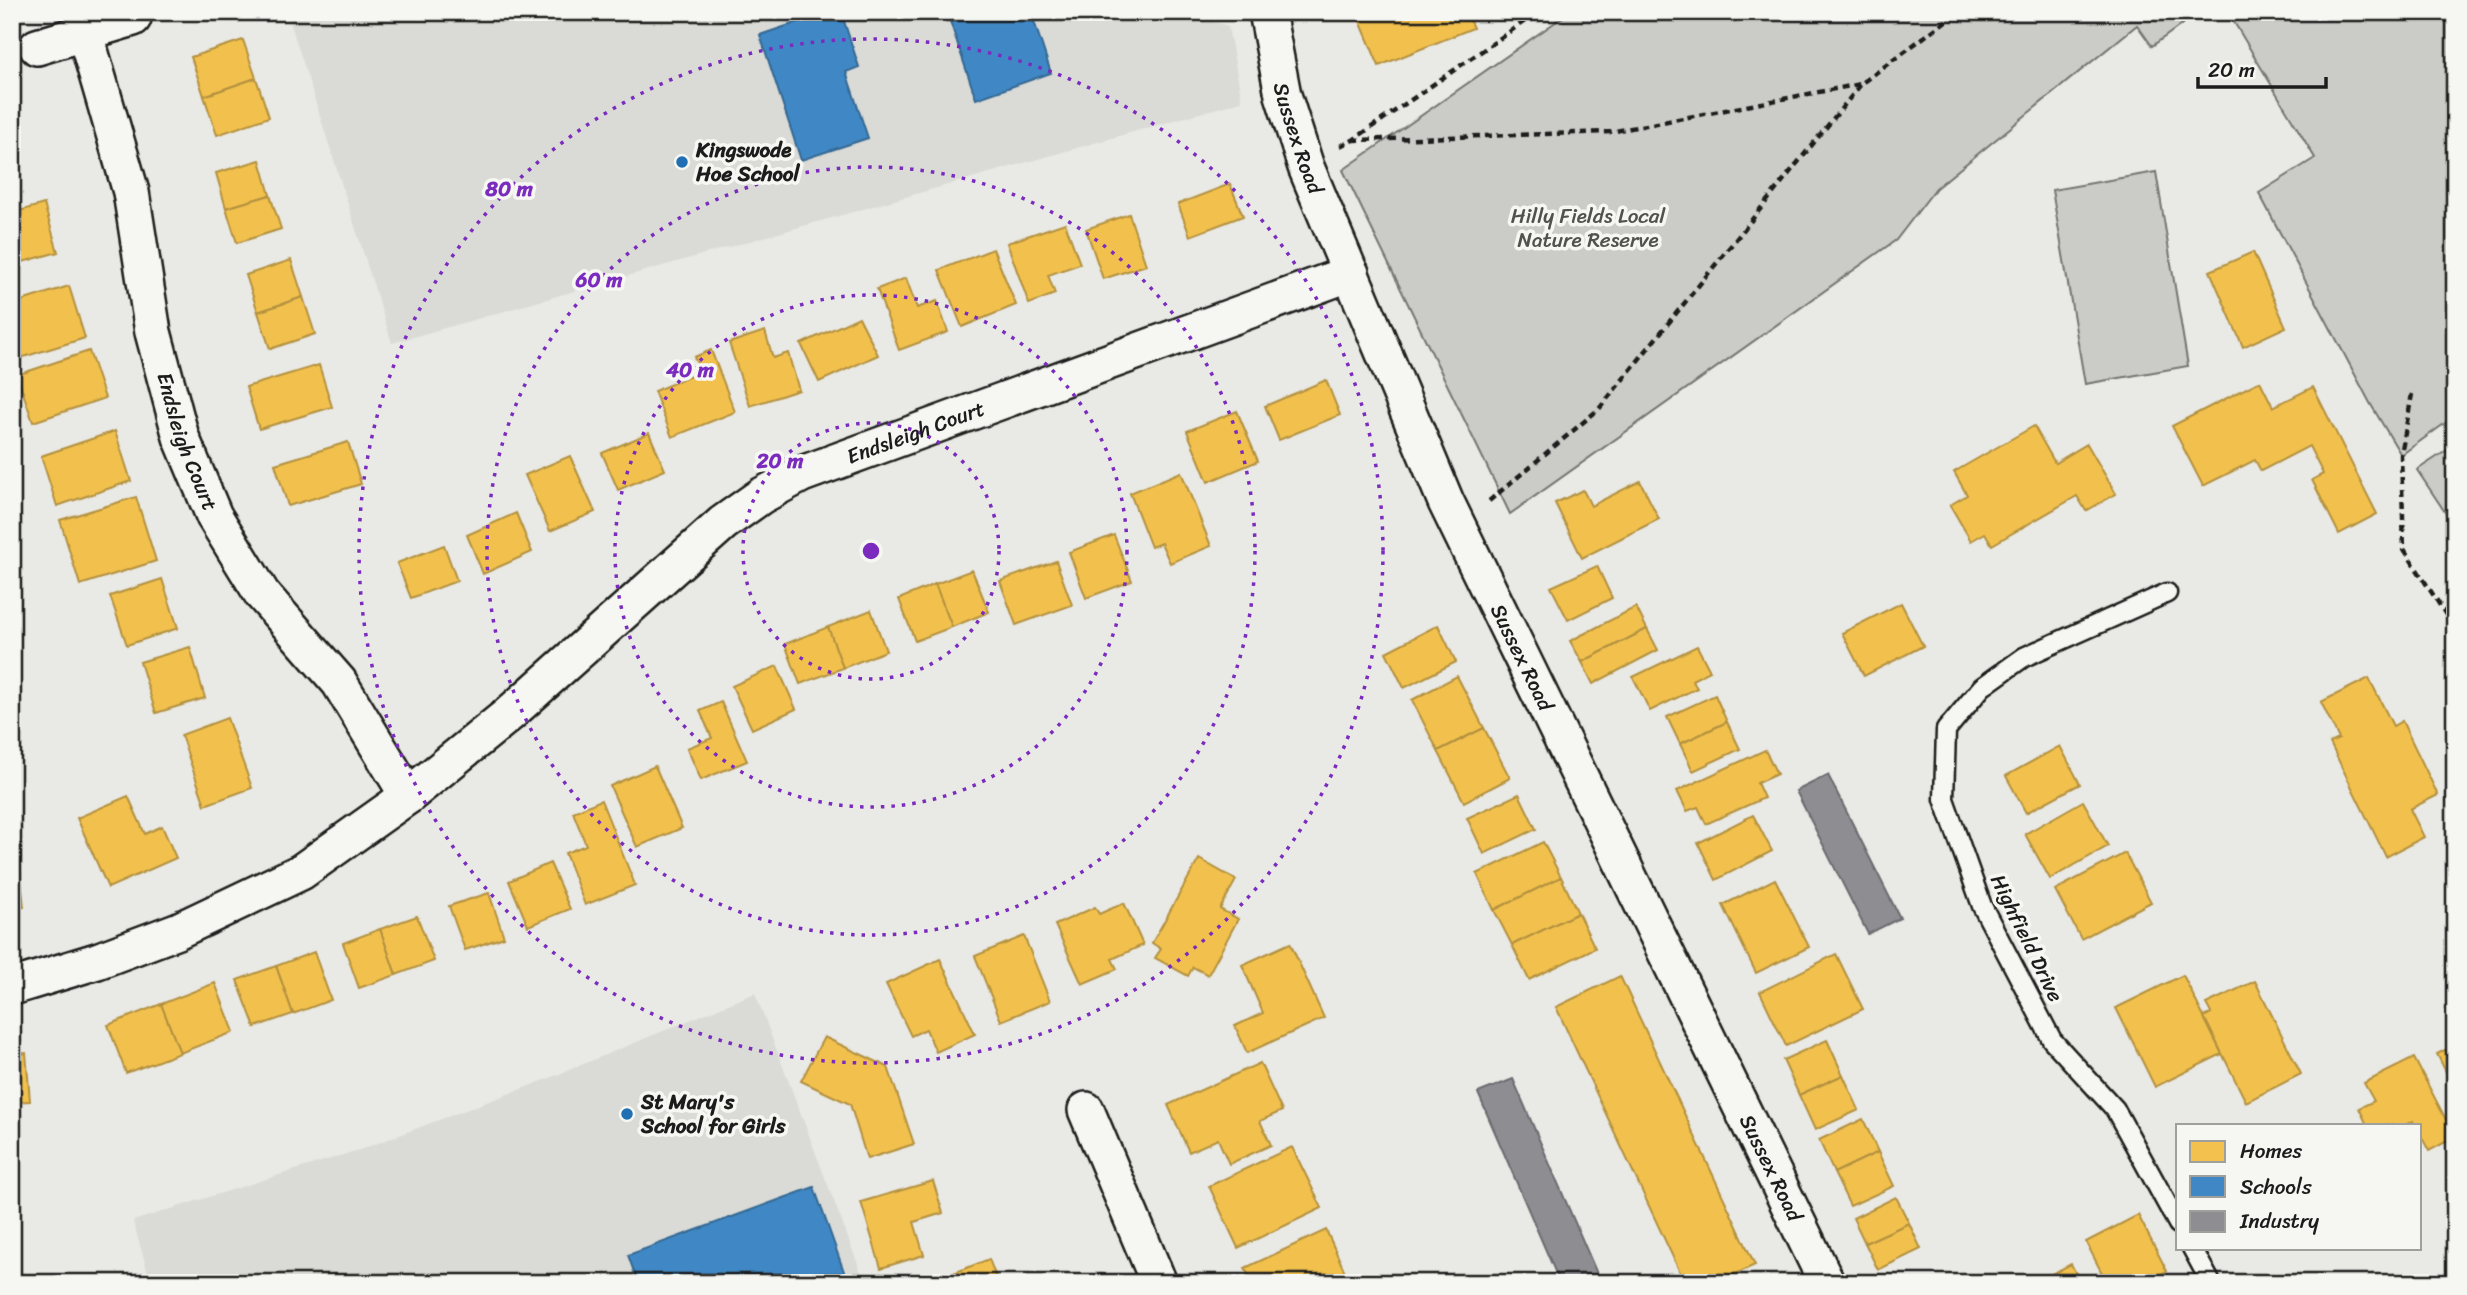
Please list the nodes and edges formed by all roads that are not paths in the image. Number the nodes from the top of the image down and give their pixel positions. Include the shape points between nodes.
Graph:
1 (1267, 12) edge
2 (132, 18) dead end
3 (85, 33) junction
4 (37, 47) dead end
5 (1351, 273) junction
6 (2167, 593) dead end
7 (408, 796) junction
8 (12, 987) edge
9 (1086, 1110) dead end
10 (2176, 1220) edge
11 (2193, 1250) edge
12 (1159, 1283) edge
13 (1827, 1283) edge
14 (2211, 1283) edge

1 - 5 street, Sussex Road via 1283,94 1306,167
2 - 3 street
3 - 4 street
3 - 7 street, Endsleigh Court via 131,192 153,332 181,437 214,516 262,594 339,682
5 - 7 street, Endsleigh Court via 802,474 761,496 723,523 508,715
5 - 13 street, Sussex Road via 1458,526
6 - 10 lane, Highfield Drive via 2024,657 1982,687 1946,730 1944,799 1982,906 2052,1040 2115,1109
7 - 8 street, Endsleigh Court via 301,872 177,931
9 - 12 street
11 - 14 lane

